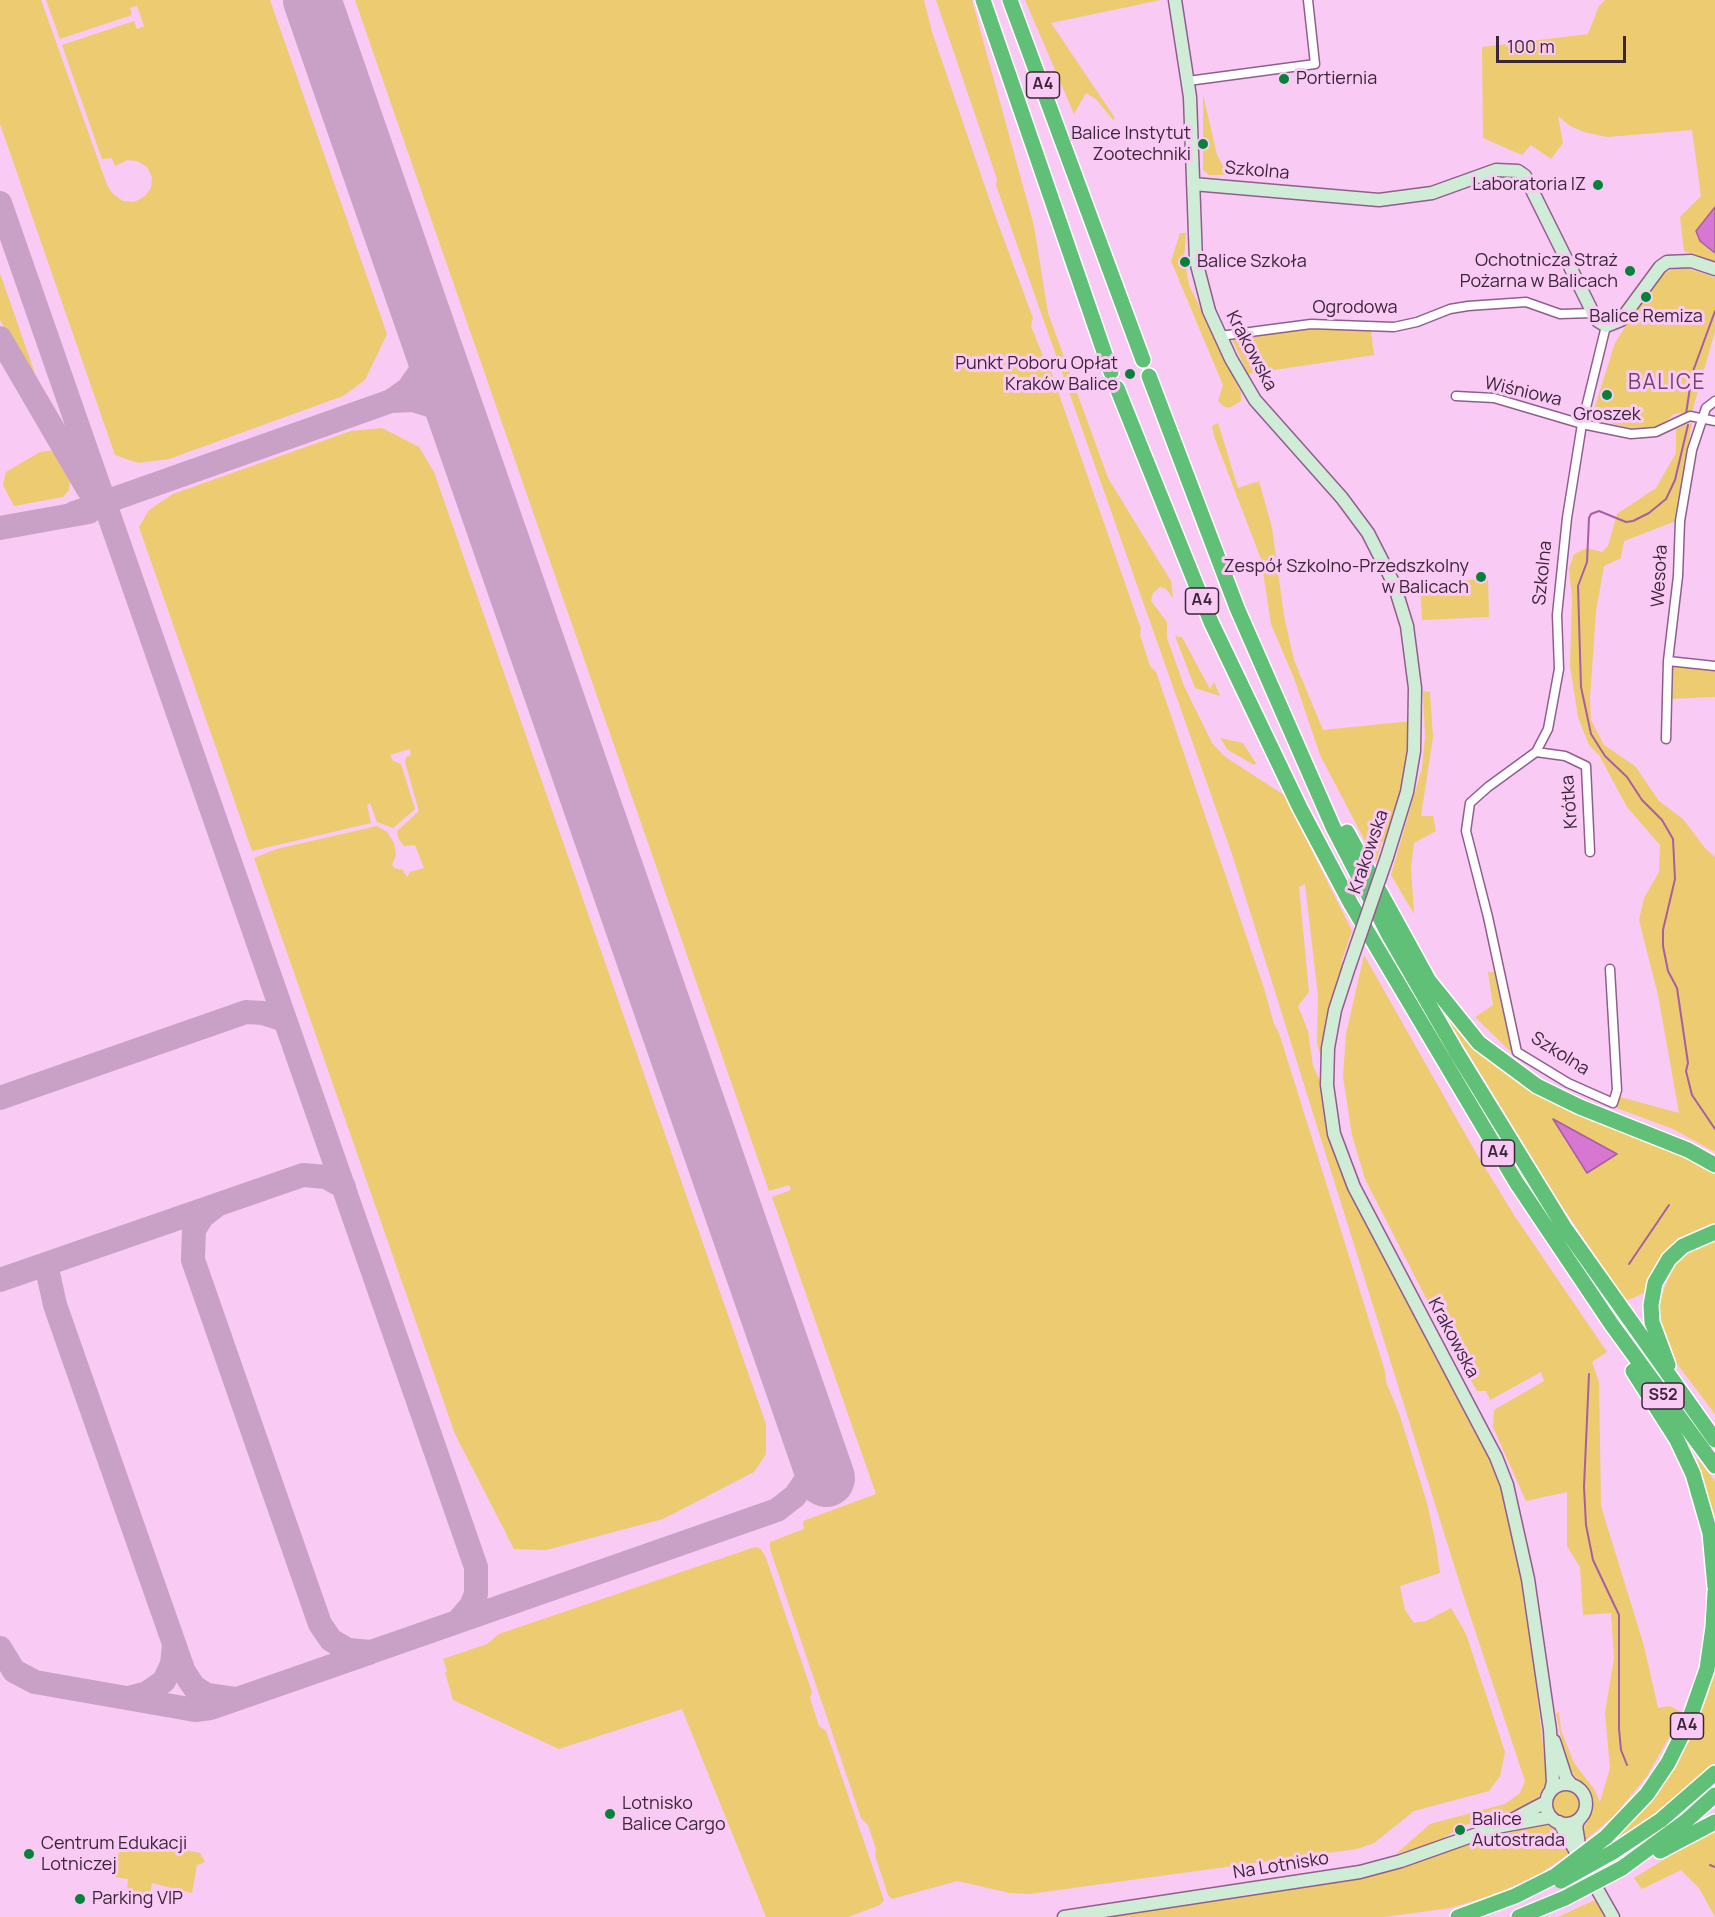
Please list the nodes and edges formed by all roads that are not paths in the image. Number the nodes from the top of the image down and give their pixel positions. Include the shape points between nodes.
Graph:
1 (983, 0) edge
2 (1010, 0) edge
3 (1175, 0) edge
4 (1308, 0) edge
5 (1188, 81) junction
6 (1193, 184) junction
7 (1715, 269) edge
8 (1593, 313) junction
9 (1606, 326) junction
10 (1220, 336) junction
11 (1143, 360) dead end
12 (1111, 372) dead end
13 (1149, 376) dead end
14 (1117, 388) dead end
15 (1456, 396) dead end
16 (1715, 401) edge
17 (1703, 417) junction
18 (1715, 421) edge
19 (1582, 424) junction
20 (1668, 661) junction
21 (1715, 666) edge
22 (1666, 739) dead end
23 (1536, 752) junction
24 (1306, 762) junction
25 (1590, 852) dead end
26 (1610, 969) dead end
27 (1715, 1165) edge
28 (1715, 1232) edge
29 (1612, 1325) junction
30 (1683, 1397) junction
31 (1715, 1440) edge
32 (1715, 1466) edge
33 (1715, 1587) edge
34 (1715, 1592) edge
35 (1550, 1730) junction
36 (1715, 1773) edge
37 (1571, 1784) junction
38 (1551, 1790) junction
39 (1715, 1795) edge
40 (1546, 1802) junction
41 (1579, 1819) junction
42 (1555, 1820) junction
43 (1715, 1822) edge
44 (1497, 1827) junction
45 (1582, 1861) junction
46 (1622, 1868) junction
47 (1556, 1879) junction
48 (1064, 1917) edge
49 (1458, 1917) edge
50 (1475, 1917) edge
51 (1519, 1917) edge
52 (1613, 1917) edge

1 - 12 highway, A4
2 - 11 highway, A4
3 - 5 street, Krakowska
4 - 5 street via 1315,64
5 - 6 street, Krakowska
6 - 8 street, Szkolna via 1379,200 1432,193 1496,170 1518,171 1525,176
6 - 10 street, Krakowska via 1198,275
7 - 9 street via 1691,261 1667,262 1621,320
8 - 9 street, Szkolna
8 - 10 street, Ogrodowa via 1560,314 1526,302 1449,309 1394,327 1311,324
9 - 19 street, Szkolna
10 - 35 street, Krakowska, bridge via 1256,400 1362,524 1385,563 1402,606 1413,661 1416,734 1407,792 1335,1010 1327,1085 1334,1134 1354,1187 1508,1485 1528,1579
13 - 24 highway, A4 via 1237,608
14 - 29 highway, A4 via 1211,622 1322,850 1391,976 1515,1182
15 - 19 street, Wiśniowa via 1494,398
16 - 17 street, Wesoła
17 - 18 street
17 - 19 street, Wiśniowa via 1690,416 1641,435
17 - 20 street, Wesoła via 1692,450 1680,521
19 - 23 street, Szkolna via 1559,587 1557,686 1548,729
20 - 21 street
20 - 22 street, Wesoła
23 - 25 street, Krótka via 1565,756 1586,766
23 - 26 street, Szkolna via 1470,803 1466,831 1517,1052 1568,1083 1613,1103 1617,1090
24 - 27 highway, A4 via 1414,956 1446,1004 1479,1043 1537,1086
24 - 30 highway, A4 via 1353,867 1456,1053 1564,1227
28 - 30 highway via 1698,1237 1677,1251 1659,1274 1652,1294 1654,1332
29 - 32 highway, S52
29 - 33 highway, A4 via 1635,1374 1677,1440 1693,1474 1710,1533
30 - 31 highway, S52
34 - 47 highway, A4, bridge via 1707,1669 1688,1724 1668,1763 1647,1794 1606,1838
35 - 37 street, Krakowska
35 - 38 street, Krakowska
36 - 47 highway, bridge via 1660,1820 1613,1852
37 - 38 street
37 - 41 street via 1586,1799
38 - 40 street
39 - 46 highway
40 - 42 street
40 - 44 street, Na Lotnisko
41 - 42 street via 1569,1824
41 - 45 street via 1576,1826
42 - 44 street, Na Lotnisko
42 - 45 street
43 - 46 highway
44 - 48 street, Na Lotnisko via 1360,1872
45 - 52 street
46 - 51 highway, bridge
47 - 49 highway, A4
47 - 50 highway via 1506,1907

